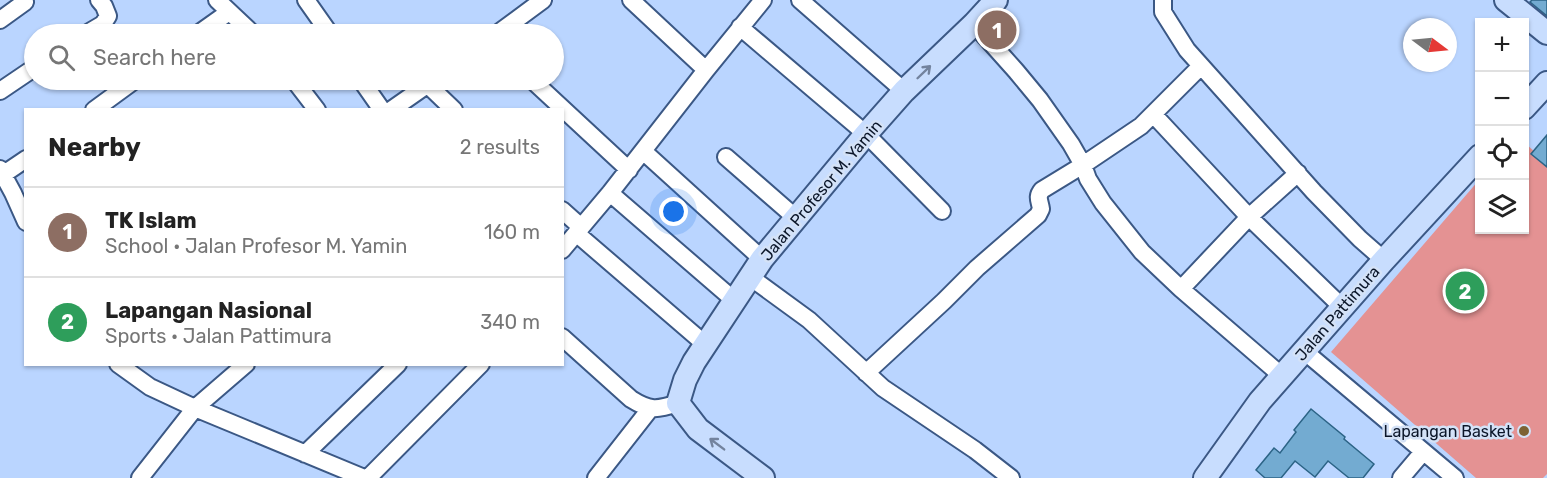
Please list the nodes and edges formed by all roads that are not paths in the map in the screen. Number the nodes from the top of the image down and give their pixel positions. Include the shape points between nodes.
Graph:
1 (99, 0) edge
2 (216, 0) edge
3 (307, 0) edge
4 (542, 0) edge
5 (631, 0) edge
6 (763, 0) edge
7 (800, 0) edge
8 (996, 0) edge
9 (1163, 0) edge
10 (1506, 0) edge
11 (26, 2) dead end
12 (229, 12) junction
13 (0, 20) edge
14 (103, 24) edge
15 (212, 24) edge
16 (244, 24) edge
17 (323, 24) edge
18 (510, 24) edge
19 (974, 24) junction
20 (740, 27) junction
21 (1547, 33) edge
22 (1201, 66) junction
23 (706, 70) junction
24 (24, 75) edge
25 (1547, 83) edge
26 (121, 90) edge
27 (302, 90) edge
28 (369, 90) edge
29 (419, 90) edge
30 (437, 90) edge
31 (543, 90) edge
32 (0, 91) edge
33 (904, 91) junction
34 (1529, 103) edge
35 (97, 108) edge
36 (315, 108) edge
37 (381, 108) edge
38 (394, 108) edge
39 (452, 108) edge
40 (562, 108) edge
41 (564, 110) edge
42 (1153, 114) junction
43 (866, 134) junction
44 (643, 151) junction
45 (726, 157) dead end
46 (24, 160) edge
47 (1475, 160) edge
48 (1083, 165) junction
49 (629, 170) junction
50 (2, 172) edge
51 (1298, 173) junction
52 (610, 193) junction
53 (942, 211) dead end
54 (564, 212) edge
55 (1249, 217) junction
56 (24, 218) edge
57 (796, 218) junction
58 (579, 230) junction
59 (564, 248) edge
60 (1384, 260) junction
61 (756, 268) junction
62 (1181, 289) junction
63 (735, 301) junction
64 (1342, 307) junction
65 (564, 339) edge
66 (706, 345) junction
67 (1304, 351) junction
68 (121, 366) edge
69 (244, 366) edge
70 (396, 366) edge
71 (479, 366) edge
72 (866, 373) junction
73 (1282, 376) junction
74 (678, 403) junction
75 (195, 408) junction
76 (650, 409) junction
77 (1423, 452) junction
78 (305, 454) junction
79 (140, 478) edge
80 (366, 478) edge
81 (596, 478) edge
82 (763, 478) edge
83 (1011, 478) edge
84 (1205, 478) edge
85 (1401, 478) edge
86 (1455, 478) edge

1 - 14 street via 108,16
2 - 12 street
3 - 17 street
4 - 18 street
5 - 23 street
6 - 20 street
7 - 33 street
8 - 19 main road, Jalan Profesor M. Yamin
9 - 22 street via 1163,12
10 - 21 main road
11 - 13 street
12 - 15 street
12 - 16 street
33 -> 19 main road, Jalan Profesor M. Yamin
19 - 48 street via 1040,100
20 - 23 street
20 - 43 street
22 - 42 street
22 - 51 street
23 - 44 street
24 - 32 street
25 - 34 main road
26 - 35 street
27 - 36 street
28 - 37 street
29 - 38 street
30 - 39 street
31 - 40 street
33 - 43 main road, Jalan Profesor M. Yamin
41 - 49 street
42 - 48 street
42 - 55 street
43 - 53 street
43 - 57 main road, Jalan Profesor M. Yamin
44 - 49 street
44 - 61 street
45 - 57 street
46 - 50 street
47 - 60 main road, Jalan Pattimura
48 - 62 street via 1103,203 1142,252
48 - 72 street via 1042,190 1038,215
49 - 52 street
50 - 56 street
51 - 55 street
51 - 60 street
52 - 58 street
52 - 63 street
54 - 58 street
55 - 62 street
55 - 64 street
57 - 61 main road, Jalan Profesor M. Yamin
58 - 59 street
58 - 66 street
60 - 64 main road, Jalan Pattimura
61 - 63 main road, Jalan Profesor M. Yamin
61 - 72 street
62 - 73 street
63 - 66 main road, Jalan Profesor M. Yamin
64 - 67 main road, Jalan Pattimura
65 - 76 street via 631,399
66 - 74 main road, Jalan Profesor M. Yamin via 685,380
67 - 73 main road, Jalan Pattimura
67 - 77 street
68 - 75 street via 150,387
69 - 75 street
70 - 78 street
71 - 80 street
72 - 83 street
73 - 84 main road, Jalan Pattimura
74 - 76 street
82 -> 74 main road via 698,429
75 - 78 street
75 - 79 street
76 - 81 street
77 - 85 street
77 - 86 street
78 - 80 street

